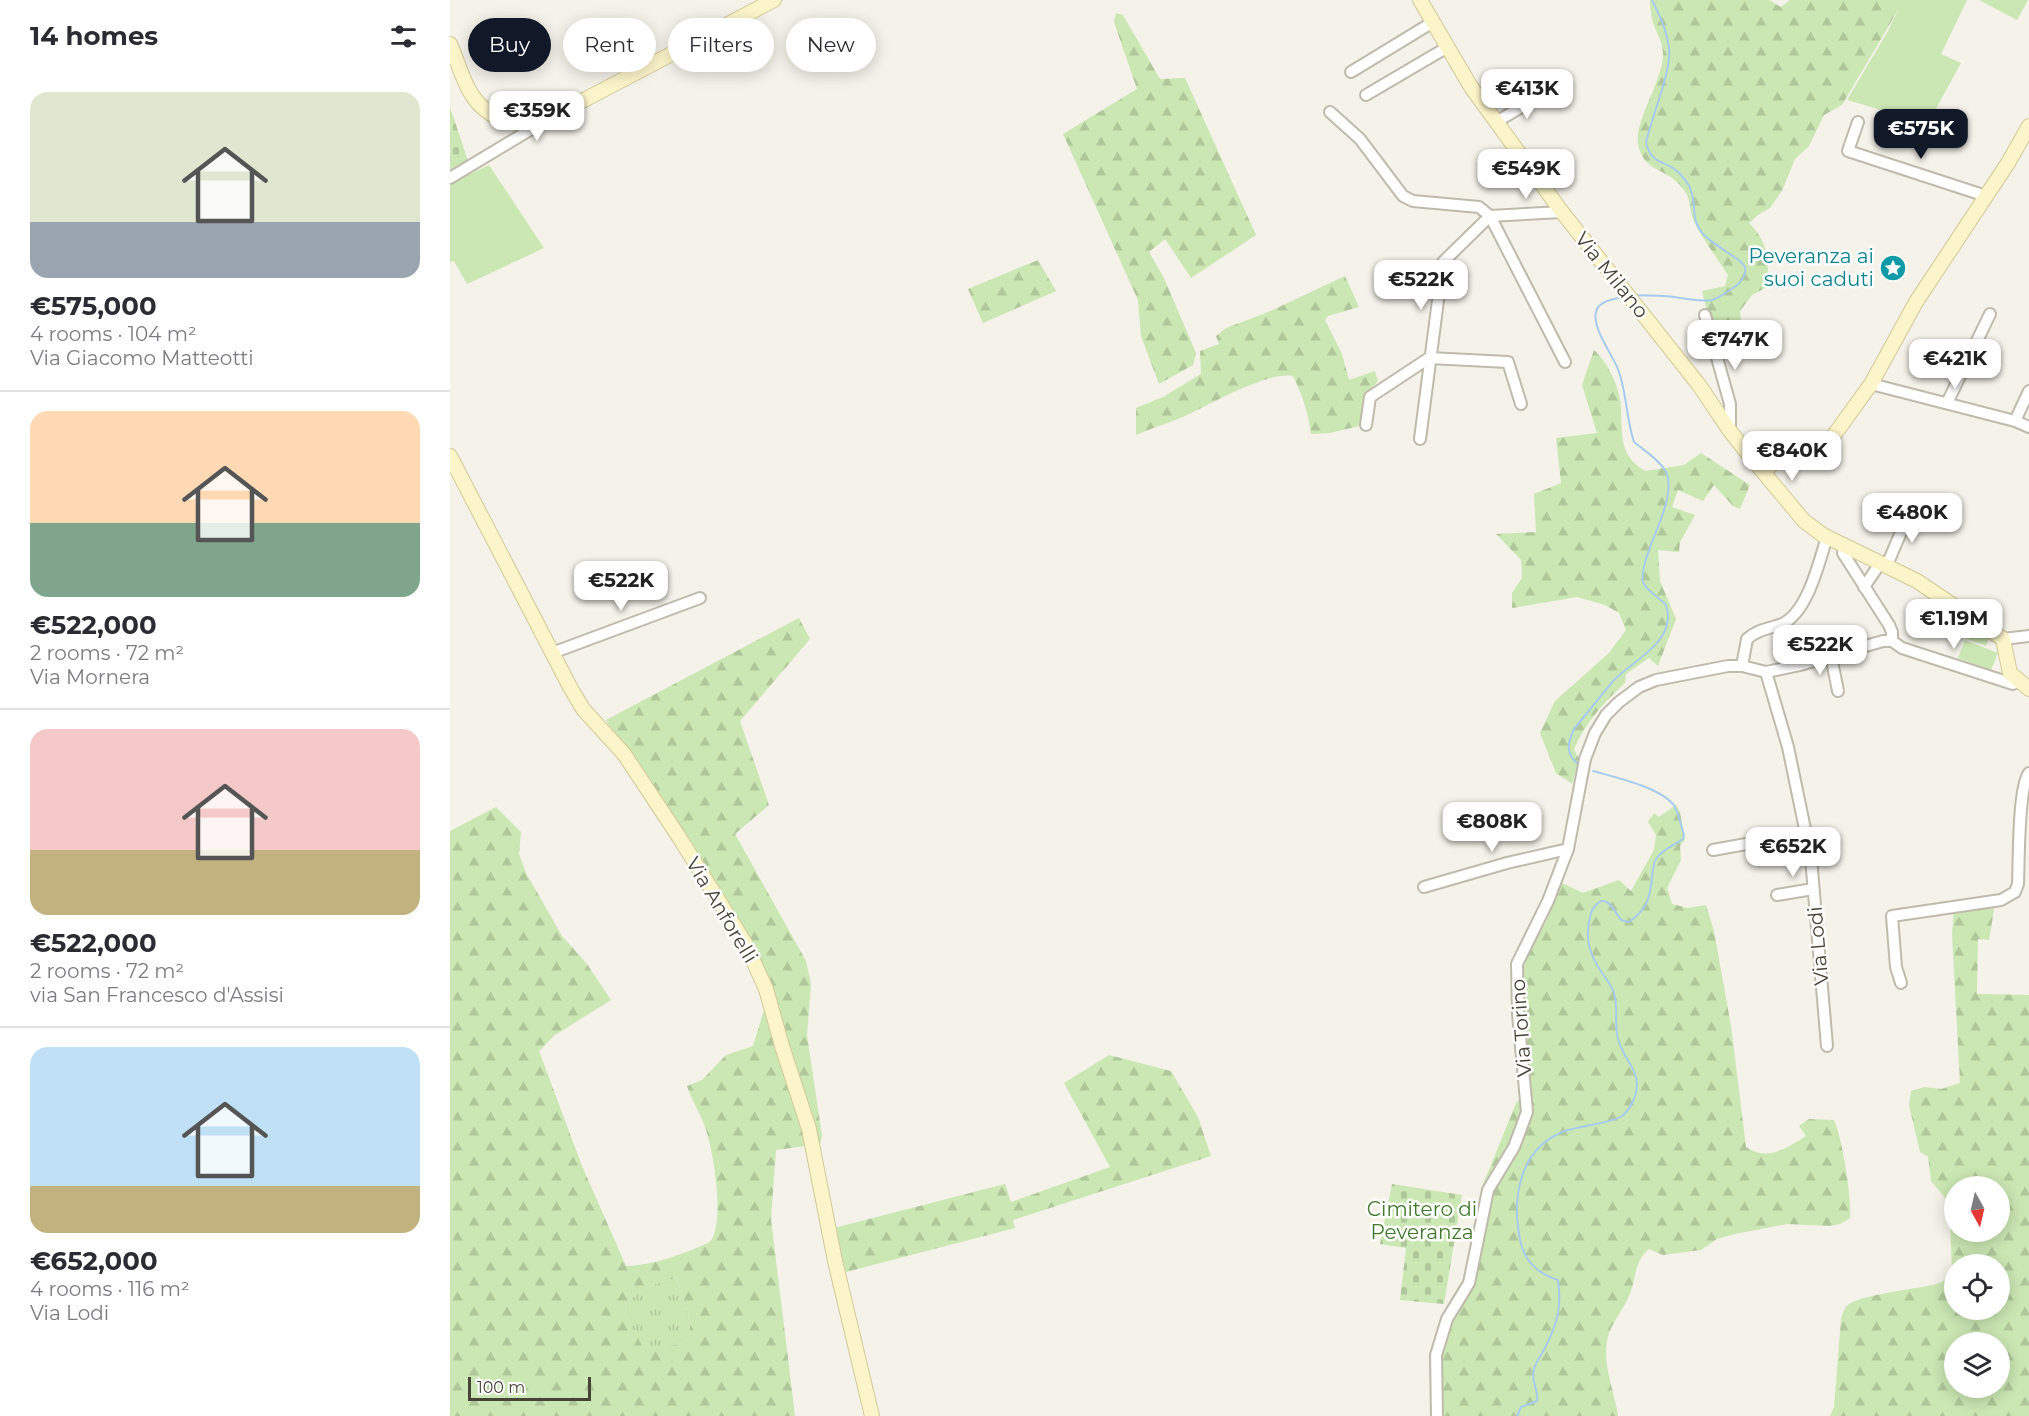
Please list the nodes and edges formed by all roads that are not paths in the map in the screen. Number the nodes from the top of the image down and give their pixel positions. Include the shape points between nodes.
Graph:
1 (774, 0) edge
2 (1420, 0) edge
3 (1432, 22) junction
4 (450, 44) edge
5 (1446, 48) junction
6 (1352, 72) dead end
7 (1545, 93) dead end
8 (1366, 95) dead end
9 (1330, 112) dead end
10 (546, 120) junction
11 (1496, 122) junction
12 (1858, 122) dead end
13 (517, 124) junction
14 (2029, 126) edge
15 (514, 140) junction
16 (450, 178) edge
17 (1986, 196) junction
18 (1562, 212) junction
19 (1490, 216) junction
20 (1990, 314) dead end
21 (1705, 315) dead end
22 (1429, 358) junction
23 (1565, 362) dead end
24 (1871, 384) junction
25 (2029, 391) edge
26 (1947, 403) junction
27 (1521, 404) dead end
28 (2015, 420) junction
29 (1366, 425) dead end
30 (2029, 427) edge
31 (1730, 431) junction
32 (1420, 439) dead end
33 (450, 456) edge
34 (1764, 472) junction
35 (1910, 511) dead end
36 (1827, 537) junction
37 (1845, 546) junction
38 (1884, 564) junction
39 (1864, 587) junction
40 (700, 598) dead end
41 (2029, 636) edge
42 (2003, 639) junction
43 (1892, 641) junction
44 (552, 653) junction
45 (1831, 656) junction
46 (1742, 666) junction
47 (1766, 672) junction
48 (2017, 681) junction
49 (2029, 689) edge
50 (1838, 691) dead end
51 (2029, 773) edge
52 (1807, 833) junction
53 (1568, 849) junction
54 (1713, 850) dead end
55 (1424, 887) dead end
56 (1813, 889) junction
57 (1777, 895) dead end
58 (1901, 982) dead end
59 (1827, 1046) dead end
60 (872, 1416) edge
61 (1437, 1416) edge

1 - 10 street
2 - 3 street, Via Milano
3 - 5 street, Via Milano
3 - 6 street
4 - 13 street via 472,95 498,118
5 - 8 street
5 - 11 street, Via Milano
7 - 11 street
9 - 19 street via 1360,139 1403,196 1413,201 1479,207
10 - 13 street
10 - 15 street
11 - 18 street, Via Milano
12 - 17 street via 1848,151
13 - 15 street
14 - 17 street
15 - 16 street
17 - 24 street via 1916,302
18 - 19 street
18 - 31 street, Via Milano via 1699,385
19 - 22 street via 1443,262
19 - 23 street
20 - 26 street
21 - 31 street via 1730,404
22 - 27 street via 1508,362
22 - 29 street via 1370,397
22 - 32 street
24 - 26 street
24 - 34 street via 1828,443 1808,454 1786,456
25 - 28 street
26 - 28 street
28 - 30 street
31 - 34 street, Via Milano
33 - 44 street, Via Anforelli
34 - 36 street, Via Milano via 1796,512
35 - 38 street
36 - 37 street, Via Milano
36 - 46 street via 1806,596 1789,619 1761,629 1747,639
37 - 38 street, Via Milano
37 - 39 street via 1843,553
38 - 39 street
38 - 42 street, Via Milano via 1917,580
39 - 43 street via 1889,625
40 - 44 street
41 - 42 street
42 - 48 street via 2010,673
43 - 45 street
43 - 48 street via 1902,648 2013,684
44 - 60 street, Via Anforelli via 583,709 624,754 679,837 756,964 808,1129
45 - 47 street
45 - 50 street
46 - 47 street, Via Torino
46 - 53 street, Via Torino via 1656,680 1629,694 1606,715 1586,759
47 - 52 street, Via Lodi
48 - 49 street
51 - 58 street via 2023,792 2015,892 2001,900 1893,916 1896,967
52 - 54 street
52 - 56 street, Via Lodi
53 - 55 street
53 - 61 street, Via Torino via 1517,964 1527,1112 1514,1148 1488,1190 1469,1283 1447,1319 1436,1354
56 - 57 street
56 - 59 street, Via Lodi

